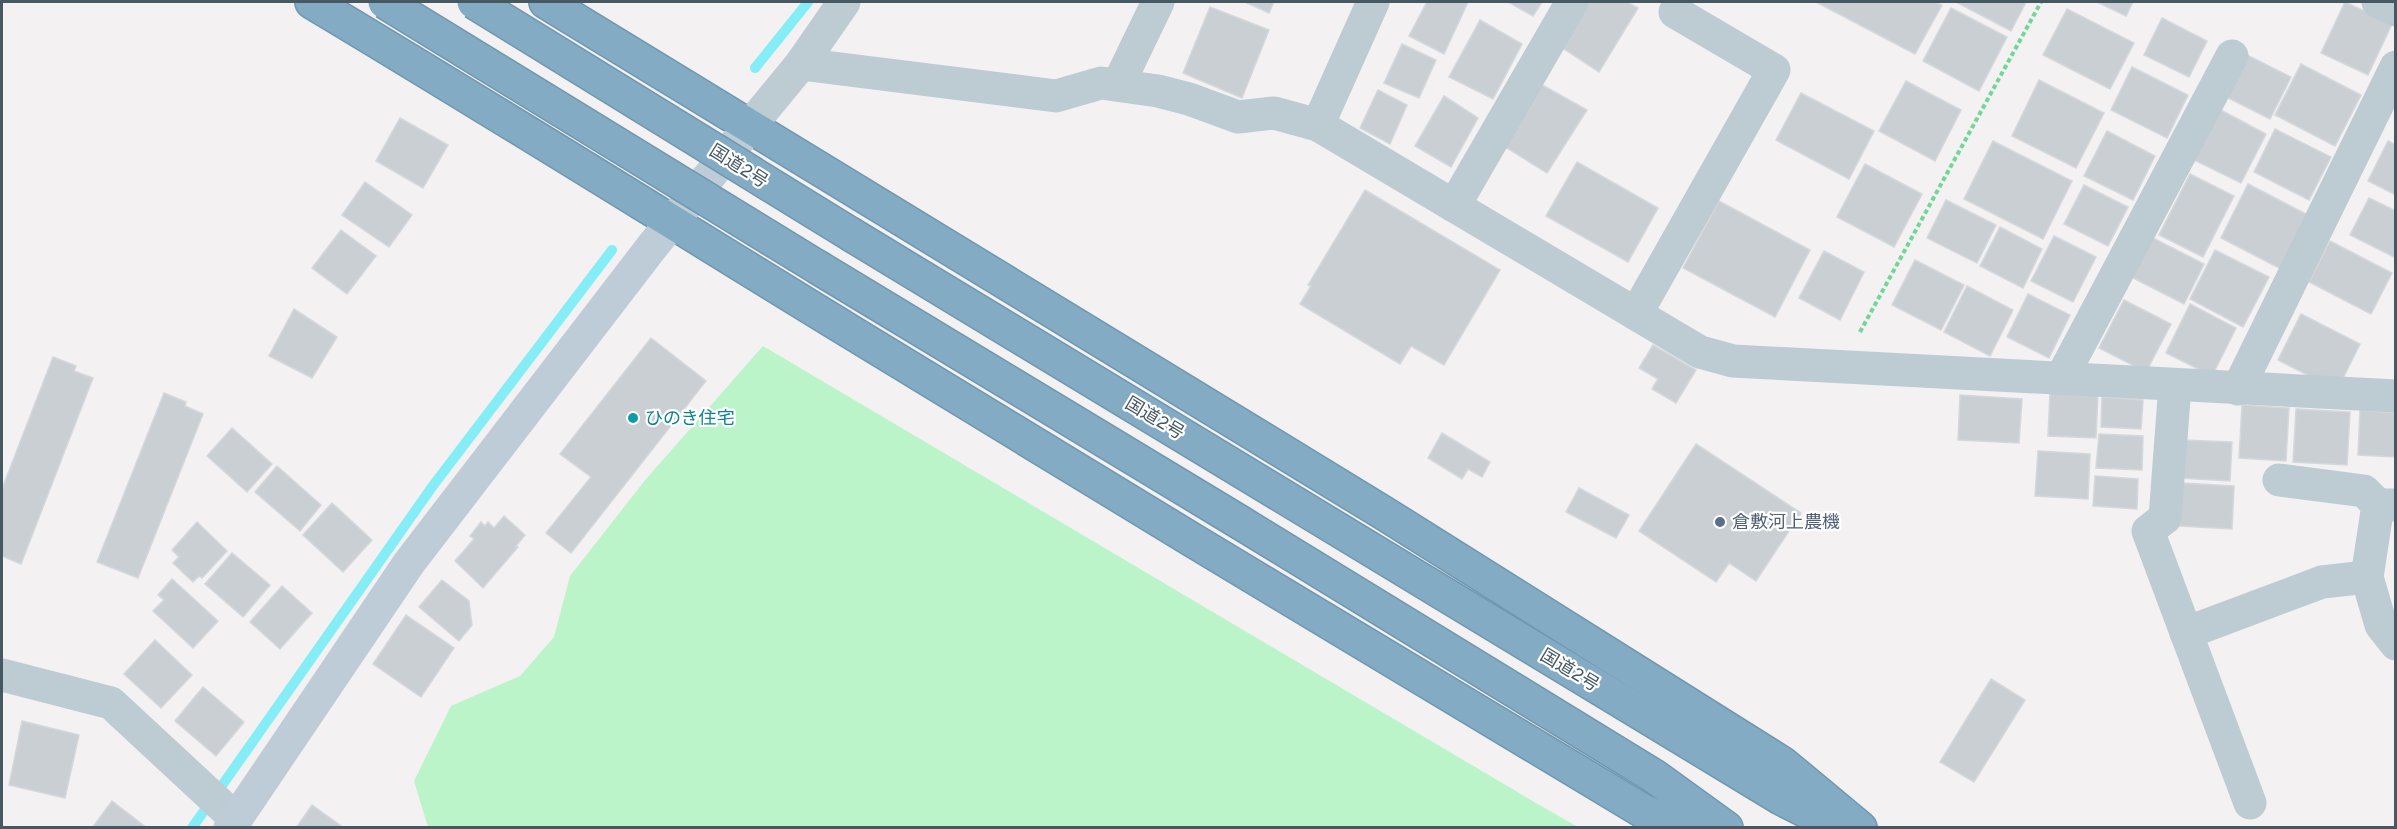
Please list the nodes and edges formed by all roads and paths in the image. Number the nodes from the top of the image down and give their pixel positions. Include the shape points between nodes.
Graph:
1 (312, 2) edge
2 (385, 2) edge
3 (474, 2) edge
4 (546, 2) edge
5 (844, 2) edge
6 (1158, 2) edge
7 (1373, 2) edge
8 (1572, 2) edge
9 (2041, 2) edge
10 (2378, 2) edge
11 (2396, 10) edge
12 (1675, 12) dead end
13 (2232, 56) dead end
14 (801, 64) junction
15 (2396, 67) edge
16 (1118, 85) junction
17 (1318, 125) junction
18 (750, 126) junction
19 (1454, 206) junction
20 (672, 222) junction
21 (1636, 314) junction
22 (1841, 367) junction
23 (2061, 379) junction
24 (2175, 385) junction
25 (2238, 389) junction
26 (2396, 396) edge
27 (2279, 480) dead end
28 (2387, 505) edge
29 (2367, 577) junction
30 (2186, 633) junction
31 (2396, 644) edge
32 (2, 675) edge
33 (2250, 803) dead end
34 (222, 811) edge
35 (1686, 828) edge
36 (1726, 828) edge
37 (1839, 828) edge
38 (1860, 828) edge

1 - 20 highway via 511,120
2 - 36 highway, bridge via 1653,776
3 - 37 highway, 国道2号, bridge via 1781,798
4 - 18 highway
5 - 14 street
6 - 16 street
7 - 17 street
8 - 19 street
9 - 22 path
10 - 11 street
12 - 21 street via 1774,70
13 - 23 street
14 - 16 street via 1056,96 1101,83
14 - 18 street
15 - 25 street
16 - 17 street via 1188,99 1238,117 1274,113
17 - 19 street
18 - 20 street
18 - 38 highway via 1382,512 1783,764
19 - 21 street
20 - 34 street
20 - 35 highway via 1219,558 1643,811
21 - 22 street via 1700,352 1733,361
22 - 23 street
23 - 24 street
24 - 25 street
24 - 30 street via 2165,519 2148,531
25 - 26 street
27 - 28 street via 2364,491
28 - 29 street
29 - 30 street via 2322,582
29 - 31 street via 2381,625
30 - 33 street
32 - 34 street via 111,703

